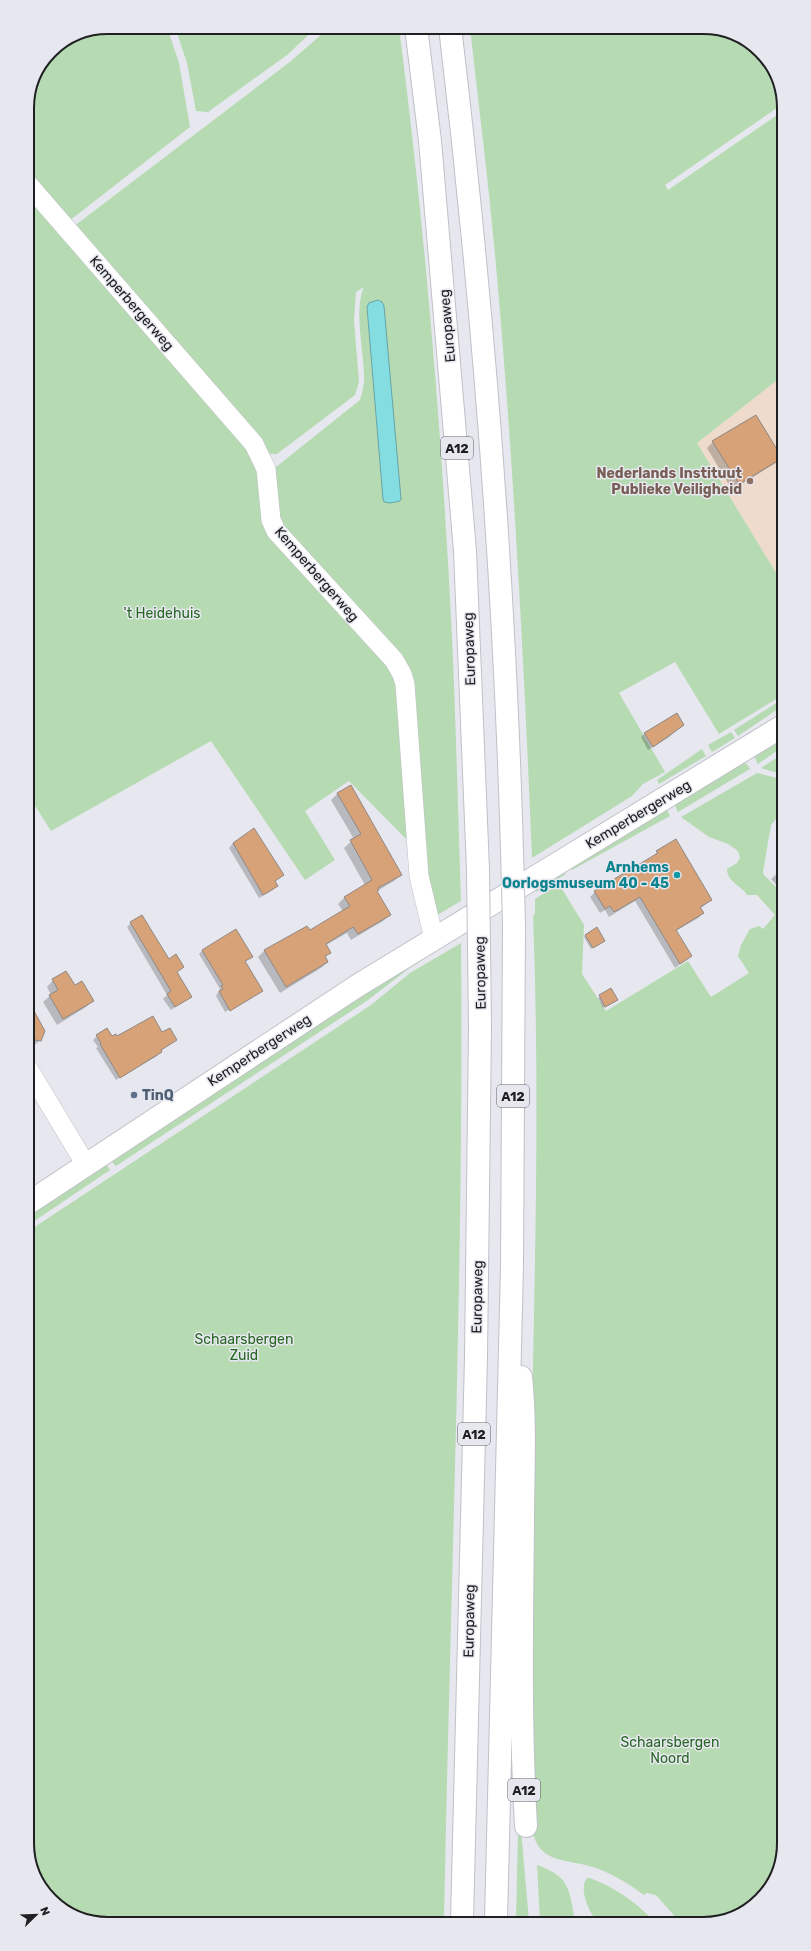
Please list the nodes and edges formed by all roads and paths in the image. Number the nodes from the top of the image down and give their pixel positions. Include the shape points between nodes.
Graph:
1 (417, 34) edge
2 (451, 34) edge
3 (34, 191) edge
4 (777, 729) edge
5 (434, 939) junction
6 (34, 1078) edge
7 (86, 1165) junction
8 (34, 1199) edge
9 (512, 1266) junction
10 (526, 1826) dead end
11 (462, 1917) edge
12 (496, 1917) edge

1 - 11 main road, Europaweg / A12, bridge via 431,149 465,551 478,870 480,1027 476,1357
2 - 9 main road, A12, bridge via 482,337 500,581 514,926
3 - 5 street, Kemperbergerweg via 254,444 266,469 271,520 276,531 394,660 402,674 405,684 420,876
4 - 5 main road, Kemperbergerweg
5 - 7 main road, Kemperbergerweg via 244,1060
6 - 7 street
7 - 8 main road, Kemperbergerweg
9 - 10 main road, A12 via 525,1419 523,1754
9 - 12 main road, A12

